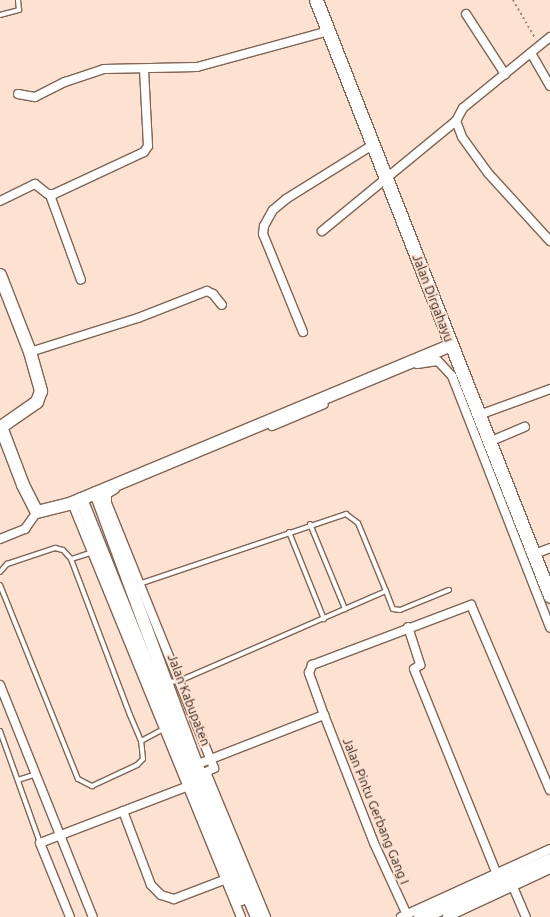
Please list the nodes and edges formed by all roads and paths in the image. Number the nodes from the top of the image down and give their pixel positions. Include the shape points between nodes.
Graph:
1 (18, 0) edge
2 (316, 0) edge
3 (513, 0) edge
4 (466, 14) dead end
5 (0, 15) edge
6 (329, 31) junction
7 (550, 37) edge
8 (539, 46) junction
9 (531, 53) junction
10 (144, 70) junction
11 (505, 74) junction
12 (550, 86) edge
13 (18, 94) dead end
14 (456, 121) junction
15 (374, 144) junction
16 (387, 177) junction
17 (50, 195) junction
18 (0, 201) edge
19 (322, 231) dead end
20 (550, 241) edge
21 (0, 275) edge
22 (81, 280) dead end
23 (4, 296) edge
24 (222, 305) dead end
25 (303, 332) dead end
26 (451, 344) junction
27 (30, 352) junction
28 (550, 390) edge
29 (479, 415) junction
30 (525, 427) dead end
31 (489, 442) junction
32 (4, 454) edge
33 (96, 493) junction
34 (77, 501) junction
35 (37, 512) junction
36 (310, 524) junction
37 (289, 532) junction
38 (0, 539) edge
39 (115, 543) junction
40 (550, 548) edge
41 (97, 551) junction
42 (532, 555) junction
43 (71, 559) junction
44 (0, 572) edge
45 (0, 585) edge
46 (136, 585) junction
47 (449, 590) dead end
48 (119, 591) junction
49 (386, 591) junction
50 (550, 596) edge
51 (345, 609) junction
52 (324, 619) junction
53 (408, 627) junction
54 (550, 628) edge
55 (173, 681) junction
56 (0, 686) edge
57 (155, 686) junction
58 (324, 714) junction
59 (181, 720) junction
60 (166, 728) junction
61 (0, 731) edge
62 (141, 741) junction
63 (211, 760) junction
64 (193, 767) junction
65 (36, 774) junction
66 (18, 780) junction
67 (195, 784) junction
68 (550, 790) edge
69 (123, 811) junction
70 (60, 835) junction
71 (40, 843) junction
72 (550, 849) edge
73 (550, 860) edge
74 (550, 869) edge
75 (228, 878) junction
76 (505, 880) junction
77 (458, 910) edge
78 (405, 916) edge
79 (70, 917) edge
80 (93, 917) edge
81 (241, 917) edge
82 (249, 917) edge
83 (257, 917) edge
84 (266, 917) edge
85 (420, 917) edge
86 (447, 917) edge
87 (526, 917) edge

1 - 5 lane via 19,10
2 - 6 main road, Jalan Dirgahayu
3 - 8 path
4 - 11 street
6 - 10 street via 198,67
6 - 15 main road, Jalan Dirgahayu
7 - 8 street
8 - 9 street
9 - 11 street
9 - 12 street
10 - 13 street via 104,69 65,82 36,97
10 - 17 street via 148,146 144,152
11 - 14 street via 462,108
14 - 16 street
14 - 20 street via 462,137 497,184
15 - 16 main road, Jalan Dirgahayu
15 - 25 street via 286,199 273,210 264,226 263,234
16 - 19 street
16 - 26 main road, Jalan Dirgahayu
17 - 18 street via 35,184
17 - 22 street
21 - 23 street
23 - 27 street
24 - 27 street via 207,291 138,318
26 - 29 main road, Jalan Dirgahayu
26 - 33 street
27 - 32 street via 40,382 40,397 2,424
28 - 29 street
29 - 31 main road, Jalan Dirgahayu
30 - 31 street
31 - 42 main road, Jalan Dirgahayu
32 - 35 street
33 - 34 street
33 - 39 street, Jalan Kabupaten
34 - 35 street
34 - 41 street, Jalan Kabupaten
35 - 38 street via 25,529
36 - 37 lane
36 - 49 lane via 340,514 352,517
36 - 51 lane
37 - 46 lane
37 - 52 lane
39 - 41 lane
39 - 46 street, Jalan Kabupaten
40 - 42 street
41 - 43 lane
41 - 48 street, Jalan Kabupaten
41 - 60 street
42 - 50 main road, Jalan Dirgahayu
43 - 44 lane via 63,550 54,548 7,564
43 - 62 lane
45 - 62 lane via 78,779 92,786 137,765 143,759
46 - 48 lane
46 - 54 street via 107,503 109,492 432,361 448,369 452,376
46 - 55 street, Jalan Kabupaten
47 - 49 lane via 400,610 393,609
48 - 57 street, Jalan Kabupaten
49 - 51 lane
51 - 52 lane
52 - 55 lane
53 - 58 street, Jalan Pintu Gerbang Gang I via 309,668
53 - 68 street via 471,605
53 - 76 street via 420,666 414,669
55 - 57 lane
55 - 59 street, Jalan Kabupaten
55 - 63 street
56 - 65 street
57 - 60 street, Jalan Kabupaten
58 - 63 street
58 - 78 street, Jalan Pintu Gerbang Gang I
59 - 60 lane
59 - 64 street, Jalan Kabupaten
60 - 62 lane
60 - 64 street, Jalan Kabupaten
60 - 67 street
61 - 66 lane
63 - 64 street
63 - 84 street via 214,768 206,772
64 - 67 street, Jalan Kabupaten
65 - 66 lane
65 - 70 street
66 - 71 lane
67 - 69 street
67 - 75 street, Jalan Kabupaten
67 - 83 street, Jalan Kabupaten
69 - 70 street
69 - 75 street via 151,885 161,895 174,899
70 - 71 street
70 - 80 street
71 - 79 street
72 - 76 street
73 - 76 main road
74 - 76 street
75 - 81 street
75 - 82 street, Jalan Kabupaten
76 - 77 main road
76 - 78 street
76 - 87 street
77 - 85 main road
77 - 86 street

